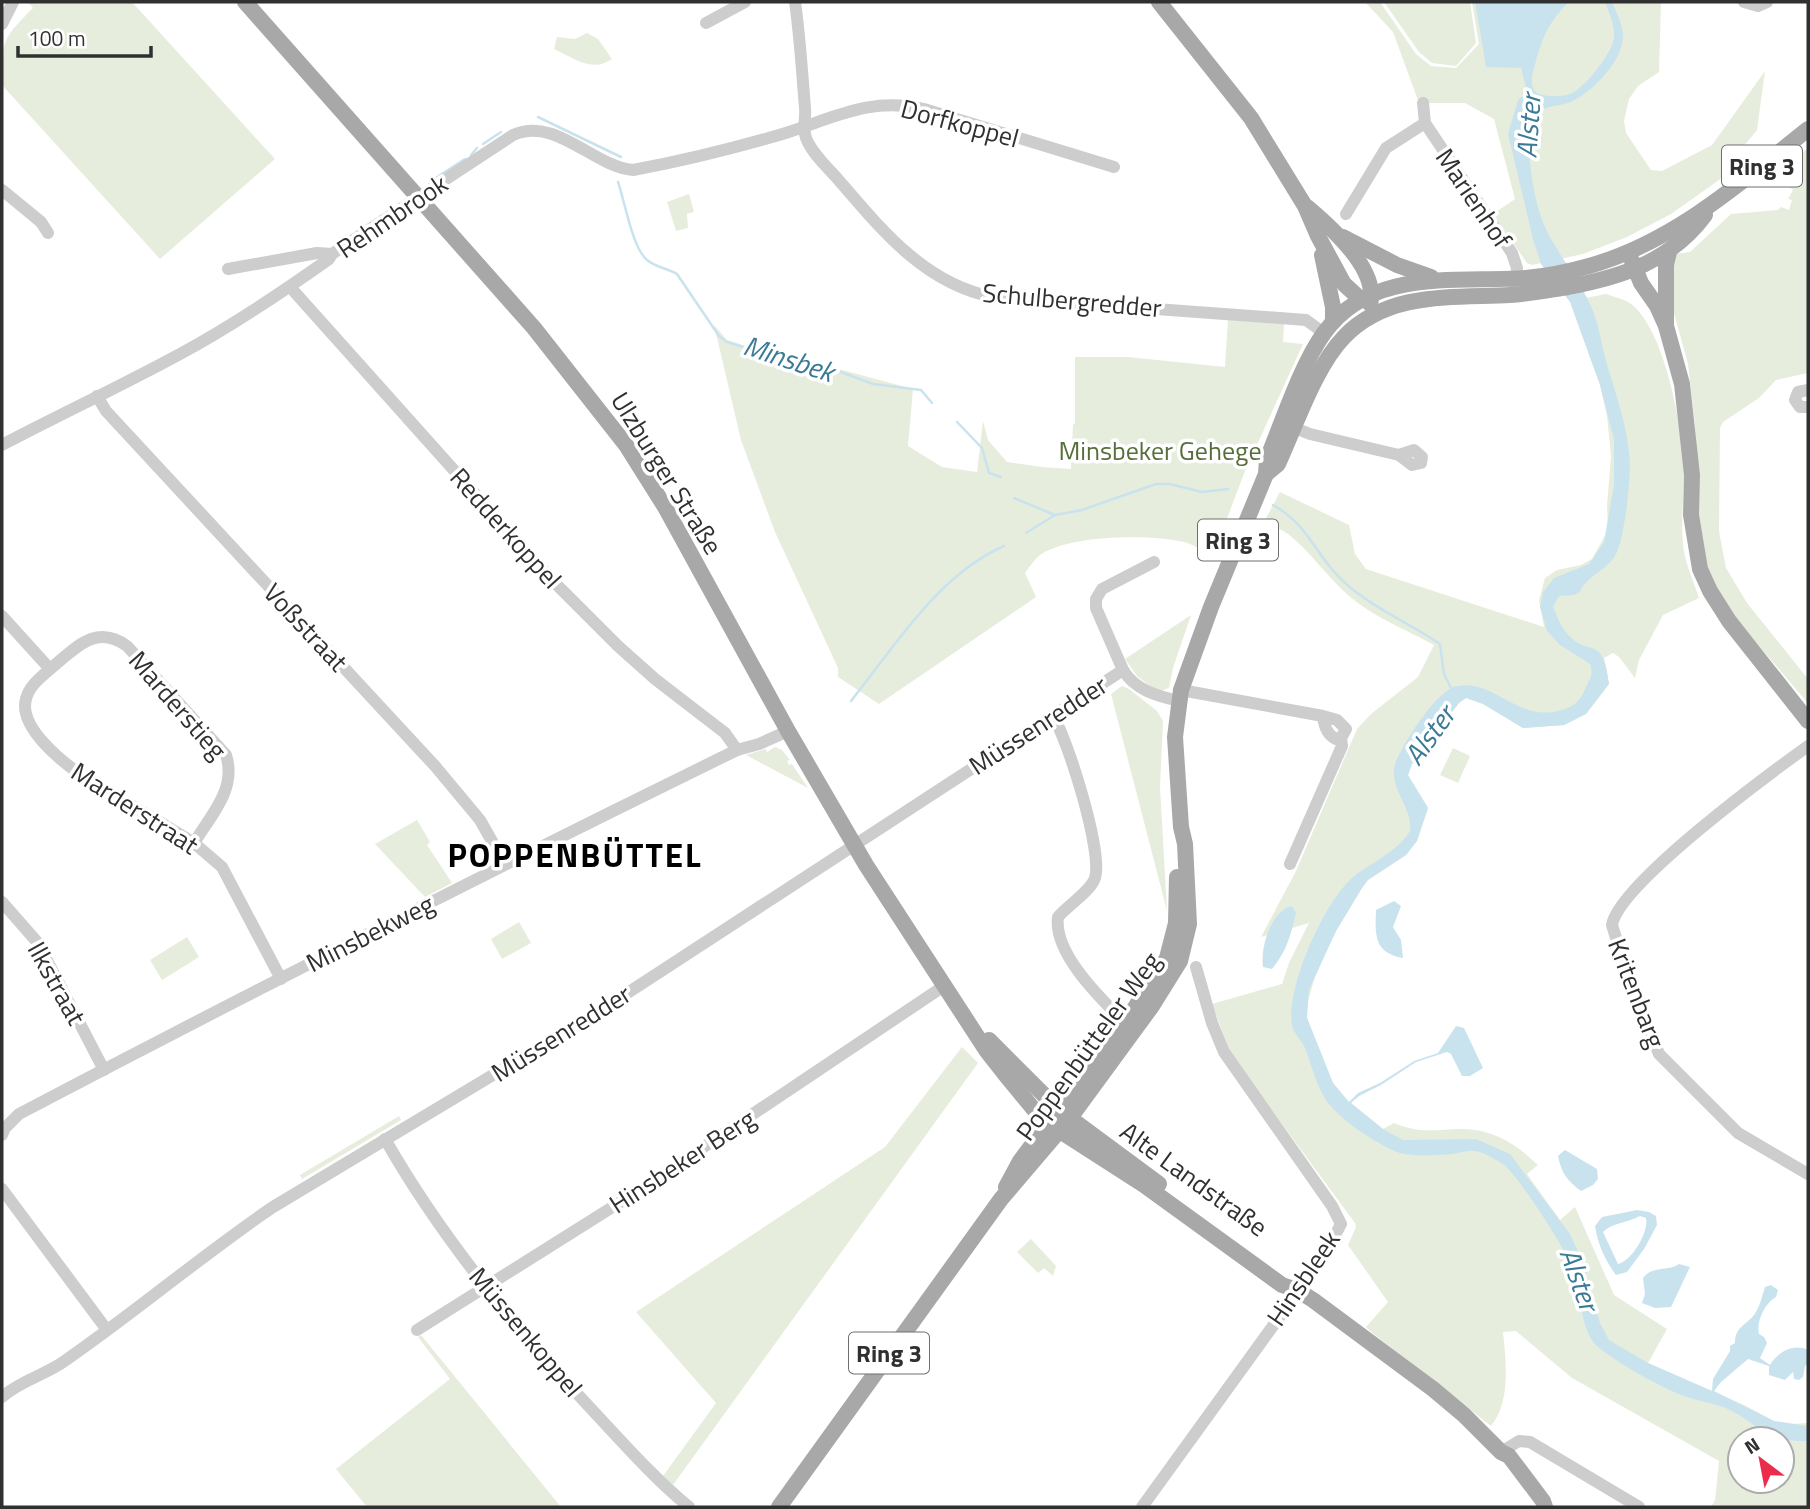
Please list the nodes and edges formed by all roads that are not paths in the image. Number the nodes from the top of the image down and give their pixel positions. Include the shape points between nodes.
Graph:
1 (13, 2) edge
2 (245, 2) edge
3 (745, 2) edge
4 (795, 2) edge
5 (1159, 2) edge
6 (1744, 2) edge
7 (1767, 2) edge
8 (706, 23) dead end
9 (2, 24) edge
10 (1423, 103) dead end
11 (1425, 123) junction
12 (805, 126) junction
13 (1808, 129) edge
14 (1114, 167) dead end
15 (2, 190) edge
16 (418, 199) junction
17 (1715, 202) junction
18 (1305, 206) junction
19 (1346, 214) dead end
20 (48, 233) dead end
21 (1338, 234) junction
22 (1318, 236) junction
23 (1632, 251) junction
24 (1669, 252) junction
25 (332, 254) junction
26 (1640, 268) junction
27 (228, 270) dead end
28 (1517, 278) junction
29 (1440, 279) junction
30 (1549, 283) junction
31 (291, 288) junction
32 (1513, 295) junction
33 (1368, 299) junction
34 (1396, 305) junction
35 (1361, 322) junction
36 (1666, 326) junction
37 (1329, 327) junction
38 (1808, 390) edge
39 (97, 396) junction
40 (1808, 408) edge
41 (1289, 425) junction
42 (2, 445) edge
43 (1399, 455) dead end
44 (1154, 562) dead end
45 (2, 616) edge
46 (50, 669) junction
47 (1123, 670) junction
48 (1180, 696) junction
49 (1790, 696) junction
50 (1808, 706) edge
51 (1052, 716) junction
52 (1808, 721) edge
53 (788, 731) junction
54 (1808, 746) edge
55 (737, 750) junction
56 (1181, 827) junction
57 (194, 843) junction
58 (854, 845) junction
59 (505, 864) junction
60 (1290, 864) dead end
61 (2, 902) edge
62 (1196, 967) dead end
63 (281, 979) junction
64 (944, 986) junction
65 (1125, 1023) junction
66 (104, 1070) junction
67 (1060, 1121) junction
68 (2, 1135) edge
69 (384, 1139) junction
70 (1808, 1174) edge
71 (2, 1189) edge
72 (486, 1287) junction
73 (1297, 1290) junction
74 (417, 1330) dead end
75 (107, 1331) junction
76 (2, 1397) edge
77 (1501, 1452) junction
78 (689, 1507) edge
79 (779, 1507) edge
80 (1142, 1507) edge
81 (1542, 1507) edge
82 (1639, 1507) edge

1 - 9 street
2 - 16 main road, Ulzburger Straße
3 - 8 street
4 - 12 street, Schulbergredder
5 - 18 main road via 1243,108
6 - 7 street via 1758,6
10 - 11 street, Marienhof
11 - 19 street via 1386,148
11 - 28 street, Marienhof via 1512,253
12 - 14 street, Dorfkoppel via 882,105 910,106
12 - 16 street, Rehmbrook via 711,154 633,170 538,129 525,130
12 - 37 street, Schulbergredder via 804,136 820,159 883,232 920,264 970,292 1306,320
13 - 17 main road, Ring 3
15 - 20 street
16 - 25 street, Rehmbrook
16 - 53 main road, Ulzburger Straße via 534,328 626,445
17 - 23 main road, Ring 3
17 - 24 main road, Ring 3 via 1695,229
18 - 21 main road
18 - 22 main road
21 - 29 main road via 1397,265
21 - 33 main road via 1368,279
22 - 33 main road via 1344,284
22 - 37 main road via 1333,307
23 - 26 main road
23 - 30 main road, Ring 3
24 - 26 main road, Ring 3
24 - 36 main road
25 - 27 street
25 - 31 street, Rehmbrook
26 - 30 main road, Ring 3 via 1598,281
26 - 36 main road via 1654,286
28 - 29 main road, Ring 3
28 - 30 main road, Ring 3
28 - 32 street, Marienhof
29 - 33 main road, Poppenbütteler Weg / Ring 3 via 1388,287
30 - 32 main road, Ring 3
31 - 39 street, Rehmbrook via 181,354
31 - 55 street, Redderkoppel via 554,582 656,680 725,733
32 - 34 main road, Poppenbütteler Weg / Ring 3 via 1440,297
33 - 34 main road, Poppenbütteler Weg
33 - 35 main road, Poppenbütteler Weg
33 - 37 main road, Poppenbütteler Weg / Ring 3
34 - 35 main road, Poppenbütteler Weg / Ring 3
35 - 41 main road, Poppenbütteler Weg / Ring 3 via 1328,358
36 - 49 main road via 1686,405 1691,515 1700,569 1730,621
37 - 41 main road, Poppenbütteler Weg / Ring 3 via 1311,357
38 - 40 street via 1798,391 1795,400
39 - 42 street, Rehmbrook
39 - 59 street, Voßstraat via 435,766 480,820
41 - 43 street
41 - 48 main road, Poppenbütteler Weg / Ring 3 via 1278,464 1266,474 1211,607
44 - 47 street, Müssenredder via 1102,590 1096,598
45 - 46 street
46 - 57 street, Marderstraat via 25,700 26,717 37,736 83,776
46 - 57 street, Marderstieg via 86,640 117,638 226,755 231,769 229,786
47 - 48 street, Müssenredder via 1128,679 1160,697
47 - 51 street, Müssenredder
48 - 56 main road, Poppenbütteler Weg / Ring 3 via 1175,737
48 - 60 street, Müssenredder via 1323,716 1332,737 1341,738 1342,746
49 - 50 main road
49 - 52 main road
51 - 58 street, Müssenredder
51 - 65 street via 1079,789 1094,844 1096,874 1058,917 1057,934 1085,979
53 - 55 street, Minsbekweg
53 - 58 main road, Ulzburger Straße
54 - 70 street, Kritenbarg via 1664,862 1621,904 1612,925 1659,1054 1738,1133
55 - 59 street, Minsbekweg
56 - 65 main road, Poppenbütteler Weg / Ring 3 via 1173,940 1167,958
56 - 67 main road, Poppenbütteler Weg / Ring 3 via 1189,924 1181,961 1152,1006
57 - 63 street, Marderstraat via 222,867
58 - 64 main road, Ulzburger Straße
58 - 69 street, Müssenredder via 606,1007
59 - 63 street, Minsbekweg
61 - 66 street, Ilkstraat via 38,943
62 - 73 street, Hinsbleek via 1224,1052 1341,1221 1336,1238
63 - 66 street, Minsbekweg
64 - 67 main road, Ulzburger Straße via 1036,1112
64 - 72 street, Hinsbeker Berg via 631,1196
65 - 67 main road, Poppenbütteler Weg / Ring 3
66 - 68 street, Minsbekweg via 19,1114
67 - 73 main road, Alte Landstraße via 1282,1285
67 - 79 main road, Poppenbütteler Weg / Ring 3 via 1012,1173 1001,1199
69 - 72 street, Müssenkoppel via 435,1220
69 - 75 street, Müssenredder via 238,1231
71 - 75 street
72 - 74 street, Hinsbeker Berg
72 - 78 street, Müssenkoppel via 570,1387 664,1487
73 - 77 main road, Alte Landstraße via 1440,1395
73 - 80 street, Hinsbleek
75 - 76 street, Müssenredder
77 - 81 main road, Alte Landstraße via 1502,1461
77 - 82 street via 1520,1441 1530,1441

